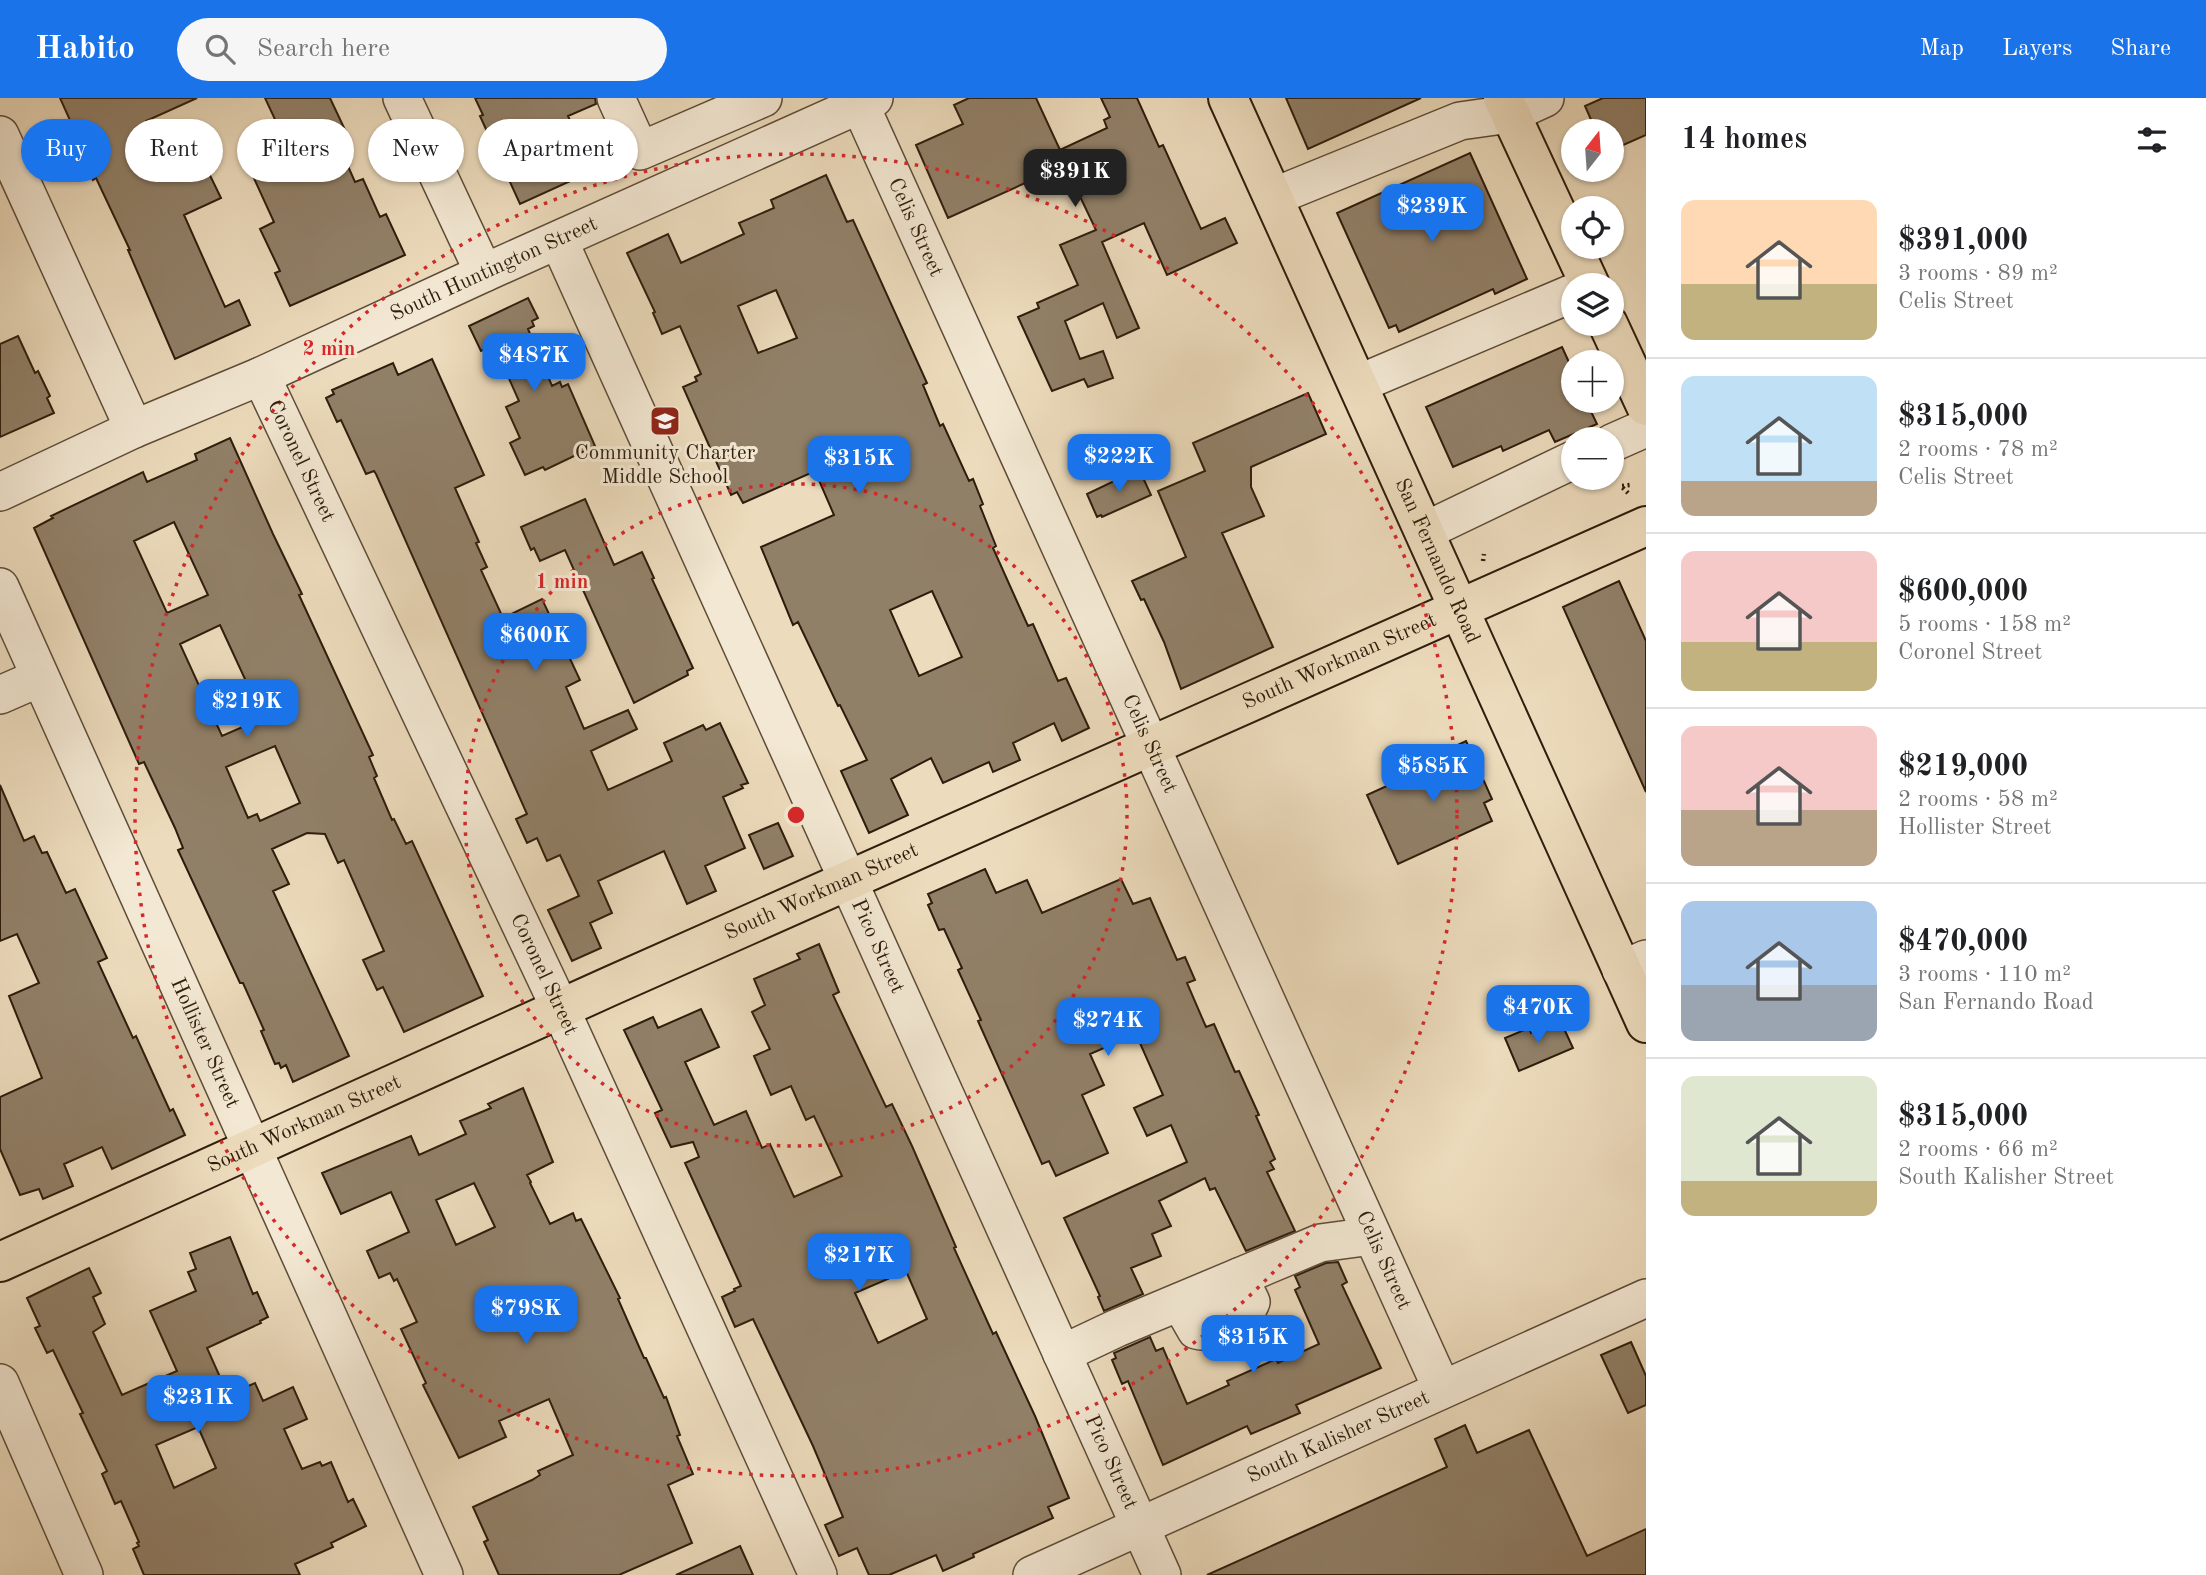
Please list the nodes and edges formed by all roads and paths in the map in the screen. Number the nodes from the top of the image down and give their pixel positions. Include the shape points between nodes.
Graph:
1 (402, 98) edge
2 (616, 98) edge
3 (763, 98) edge
4 (1228, 98) edge
5 (1545, 98) edge
6 (863, 100) edge
7 (1507, 106) edge
8 (714, 108) edge
9 (0, 135) edge
10 (1273, 197) junction
11 (559, 240) junction
12 (484, 273) junction
13 (1584, 273) edge
14 (1561, 298) edge
15 (1613, 336) edge
16 (261, 376) junction
17 (1358, 384) junction
18 (1645, 405) edge
19 (134, 429) junction
20 (1624, 429) edge
21 (1561, 466) edge
22 (1630, 485) dead end
23 (0, 492) edge
24 (1628, 493) dead end
25 (1646, 526) edge
26 (1425, 531) junction
27 (1484, 554) dead end
28 (1483, 561) dead end
29 (0, 587) edge
30 (1459, 608) junction
31 (39, 678) junction
32 (0, 695) edge
33 (1150, 747) junction
34 (847, 878) junction
35 (1634, 964) edge
36 (560, 1007) junction
37 (1646, 1023) edge
38 (251, 1148) junction
39 (1372, 1236) junction
40 (0, 1262) edge
41 (1646, 1298) edge
42 (1062, 1354) junction
43 (0, 1383) edge
44 (1442, 1389) junction
45 (1140, 1526) junction
46 (84, 1575) edge
47 (444, 1575) edge
48 (818, 1575) edge
49 (1032, 1575) edge
50 (1162, 1575) edge

1 - 12 street
2 - 8 street via 640,151
3 - 8 street
4 - 10 main road, San Fernando Road
5 - 7 street
6 - 11 street, South Huntington Street
6 - 33 street, Celis Street
7 - 10 street
7 - 13 main road
9 - 19 street
10 - 17 main road, San Fernando Road
11 - 12 street, South Huntington Street
11 - 34 street, Pico Street
12 - 16 street, South Huntington Street
14 - 17 street
15 - 18 main road
16 - 19 street, South Huntington Street
16 - 36 street, Coronel Street
17 - 26 main road, San Fernando Road
18 - 20 street
19 - 23 street, South Huntington Street
21 - 26 street
22 - 24 path via 1621,486
25 - 30 main road, South Workman Street
26 - 30 main road, San Fernando Road
27 - 28 path
29 - 31 street, Hollister Street
30 - 33 main road, South Workman Street
30 - 35 main road, San Fernando Road
31 - 32 street
31 - 38 street, Hollister Street
33 - 34 main road, South Workman Street
33 - 39 street, Celis Street
34 - 36 main road, South Workman Street
34 - 42 street, Pico Street
35 - 37 main road, San Fernando Road
36 - 38 main road, South Workman Street
36 - 48 street, Coronel Street
38 - 40 main road, South Workman Street
38 - 47 street, Hollister Street
39 - 42 street via 1320,1243 1239,1277 1251,1302 1247,1310 1201,1331 1180,1302
39 - 44 street, Celis Street
41 - 44 street, South Kalisher Street
42 - 45 street, Pico Street
43 - 46 street
44 - 45 street, South Kalisher Street
45 - 49 street, South Kalisher Street
45 - 50 street, Pico Street

